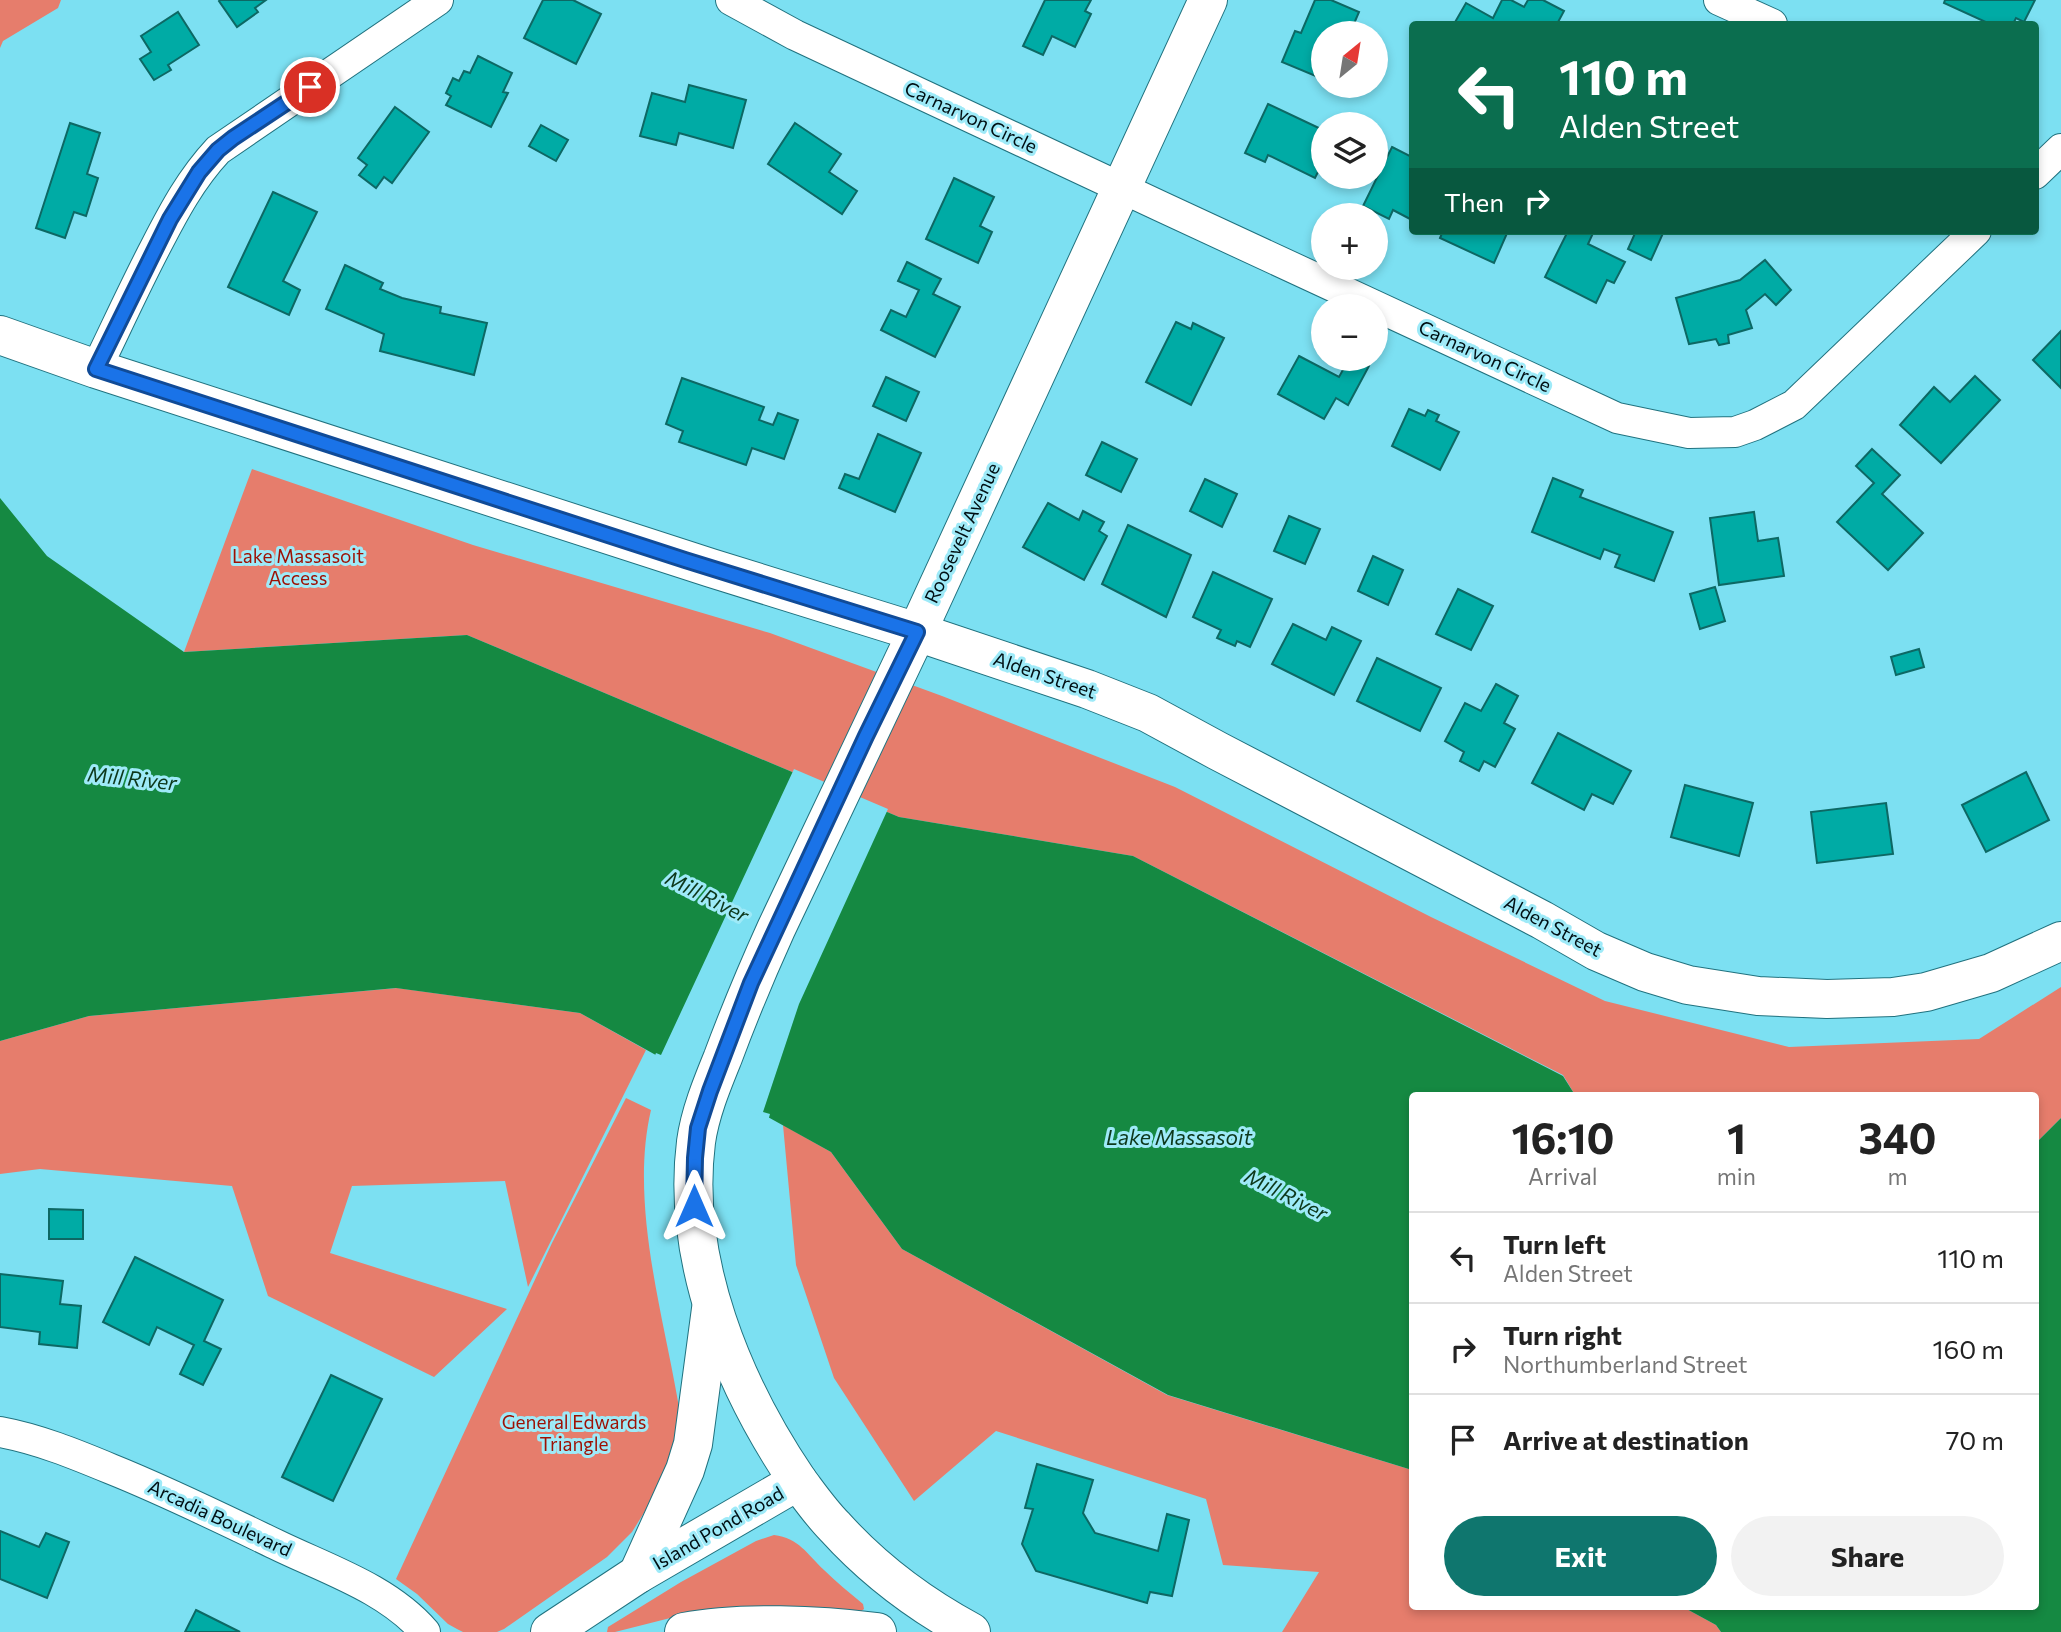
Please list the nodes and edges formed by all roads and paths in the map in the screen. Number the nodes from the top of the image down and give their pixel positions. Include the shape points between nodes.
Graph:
1 (438, 0) edge
2 (731, 0) edge
3 (1208, 0) edge
4 (1719, 0) edge
5 (1765, 21) edge
6 (1121, 188) junction
7 (1972, 235) edge
8 (0, 335) edge
9 (96, 369) junction
10 (917, 632) junction
11 (2061, 941) edge
12 (712, 1303) junction
13 (0, 1432) edge
14 (798, 1481) junction
15 (638, 1574) junction
16 (425, 1632) edge
17 (550, 1632) edge
18 (684, 1632) edge
19 (877, 1632) edge
20 (971, 1632) edge

1 - 9 street via 213,155 179,201
2 - 6 street, Carnarvon Circle via 795,35
3 - 6 main road, Roosevelt Avenue
4 - 5 street
6 - 7 street, Carnarvon Circle via 1617,418 1689,433 1735,432 1794,405
6 - 10 main road, Roosevelt Avenue
8 - 9 main road, Alden Street
9 - 10 main road, Alden Street
10 - 11 main road, Alden Street via 1148,713 1596,950 1688,985 1758,996 1893,997 1991,972
10 - 12 main road, Roosevelt Avenue via 751,983 698,1128 695,1222
12 - 14 main road, Roosevelt Avenue via 747,1395
12 - 15 main road, Island Pond Road via 693,1444
13 - 16 street, Arcadia Boulevard via 72,1453 141,1481 376,1592
14 - 15 main road, Island Pond Road
14 - 20 main road, Roosevelt Avenue via 834,1527 872,1563
15 - 17 main road, Island Pond Road
18 - 19 main road via 739,1626

